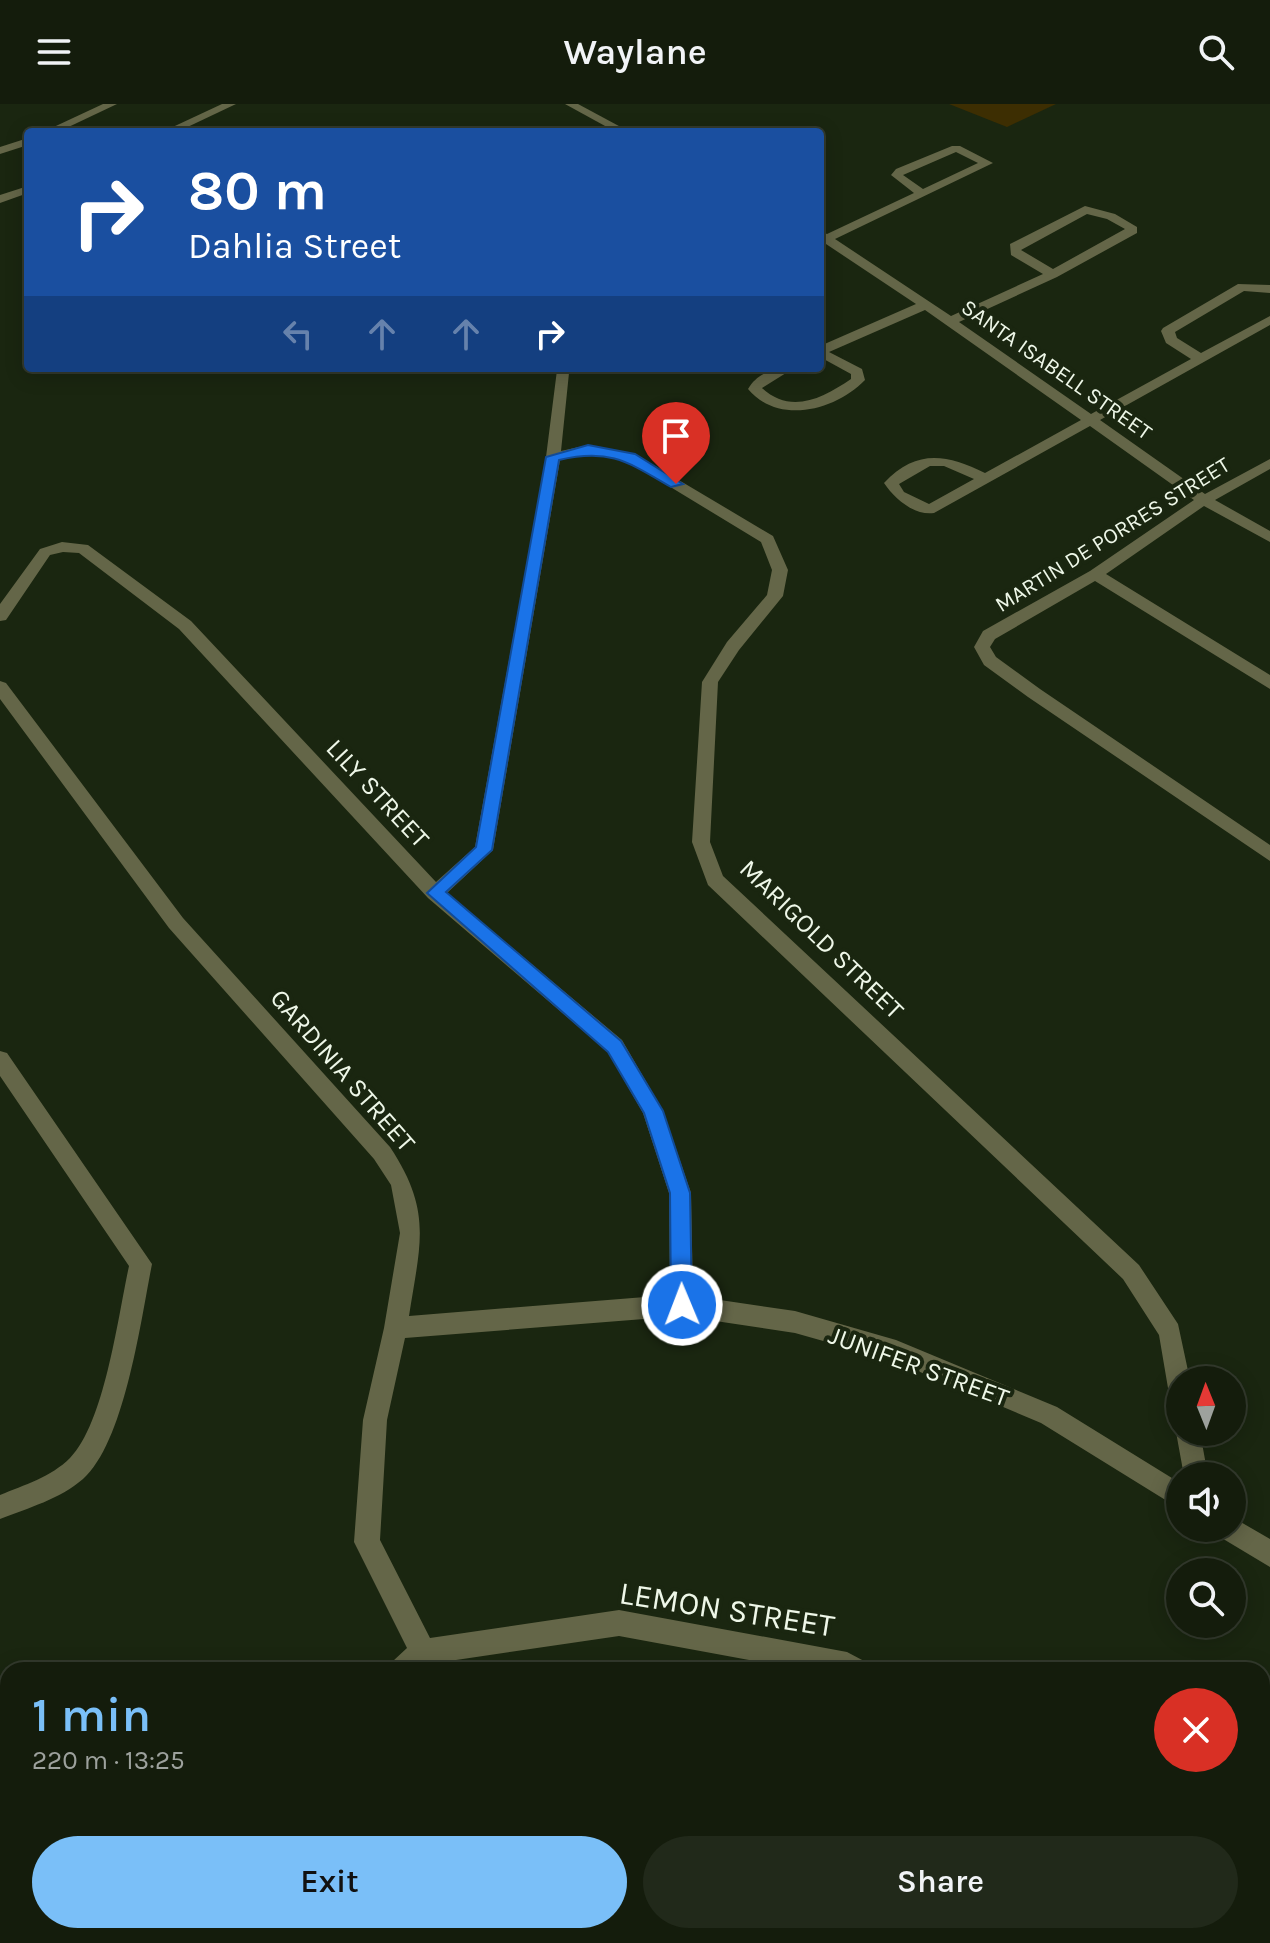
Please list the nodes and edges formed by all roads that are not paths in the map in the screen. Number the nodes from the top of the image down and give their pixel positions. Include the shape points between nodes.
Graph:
1 (112, 104) edge
2 (231, 104) edge
3 (570, 104) edge
4 (589, 115) junction
5 (58, 128) edge
6 (177, 128) edge
7 (588, 128) edge
8 (616, 128) edge
9 (24, 142) edge
10 (0, 151) edge
11 (24, 190) edge
12 (922, 193) junction
13 (0, 199) edge
14 (824, 237) edge
15 (824, 238) edge
16 (1053, 274) junction
17 (1270, 289) edge
18 (926, 305) junction
19 (1270, 320) edge
20 (950, 321) junction
21 (824, 349) edge
22 (824, 353) edge
23 (1199, 358) junction
24 (779, 372) edge
25 (562, 373) dead end
26 (1093, 420) junction
27 (553, 457) junction
28 (1270, 463) edge
29 (985, 479) junction
30 (1204, 500) junction
31 (1270, 537) edge
32 (1095, 574) junction
33 (0, 616) edge
34 (1270, 683) edge
35 (0, 687) edge
36 (1270, 854) edge
37 (435, 893) junction
38 (0, 1059) edge
39 (682, 1305) junction
40 (396, 1328) junction
41 (1176, 1366) edge
42 (1166, 1488) edge
43 (0, 1507) edge
44 (1246, 1539) edge
45 (1270, 1554) edge
46 (423, 1652) junction
47 (411, 1662) edge
48 (831, 1662) edge

1 - 5 street
2 - 6 street
3 - 4 street
4 - 7 street
4 - 8 street
9 - 10 street
11 - 13 street
12 - 12 street via 982,167 987,163 956,148 900,171 899,178
12 - 14 street
15 - 18 street, SANTA ISABELL STREET
16 - 16 street via 1124,236 1133,230 1085,210 1014,247
16 - 20 street
17 - 23 street via 1242,287 1168,331 1171,340
18 - 20 street, SANTA ISABELL STREET
18 - 21 street
19 - 23 street
20 - 26 street, SANTA ISABELL STREET
22 - 24 street via 857,372 858,380 801,408 785,409 755,389
23 - 26 street
25 - 27 street
26 - 29 street
26 - 30 street, SANTA ISABELL STREET
27 - 37 street via 484,850
27 - 41 street, MARIGOLD STREET via 588,449 630,457 768,539 780,570 775,596 710,682 701,842 715,880 1131,1272 1170,1332
28 - 30 street, MARTIN DE PORRES STREET
29 - 29 street via 929,510 899,495 891,483 935,458
30 - 31 street, SANTA ISABELL STREET
30 - 32 street, MARTIN DE PORRES STREET
32 - 34 street
32 - 36 street, MARTIN DE PORRES STREET via 989,635 982,647 990,661
33 - 37 street, LILY STREET via 45,552 83,548 185,625
35 - 40 street, GARDINIA STREET via 176,923 382,1153 401,1182 411,1233
37 - 39 street, LILY STREET via 615,1046 653,1111 680,1193
38 - 43 street via 141,1264 101,1434 81,1464 55,1484
39 - 40 street, JUNIFER STREET
39 - 42 street, JUNIFER STREET via 795,1322 896,1351 1049,1415
40 - 46 street, GARDINIA STREET via 375,1420 367,1542
44 - 45 street
46 - 47 street
46 - 48 street, LEMON STREET via 619,1623

